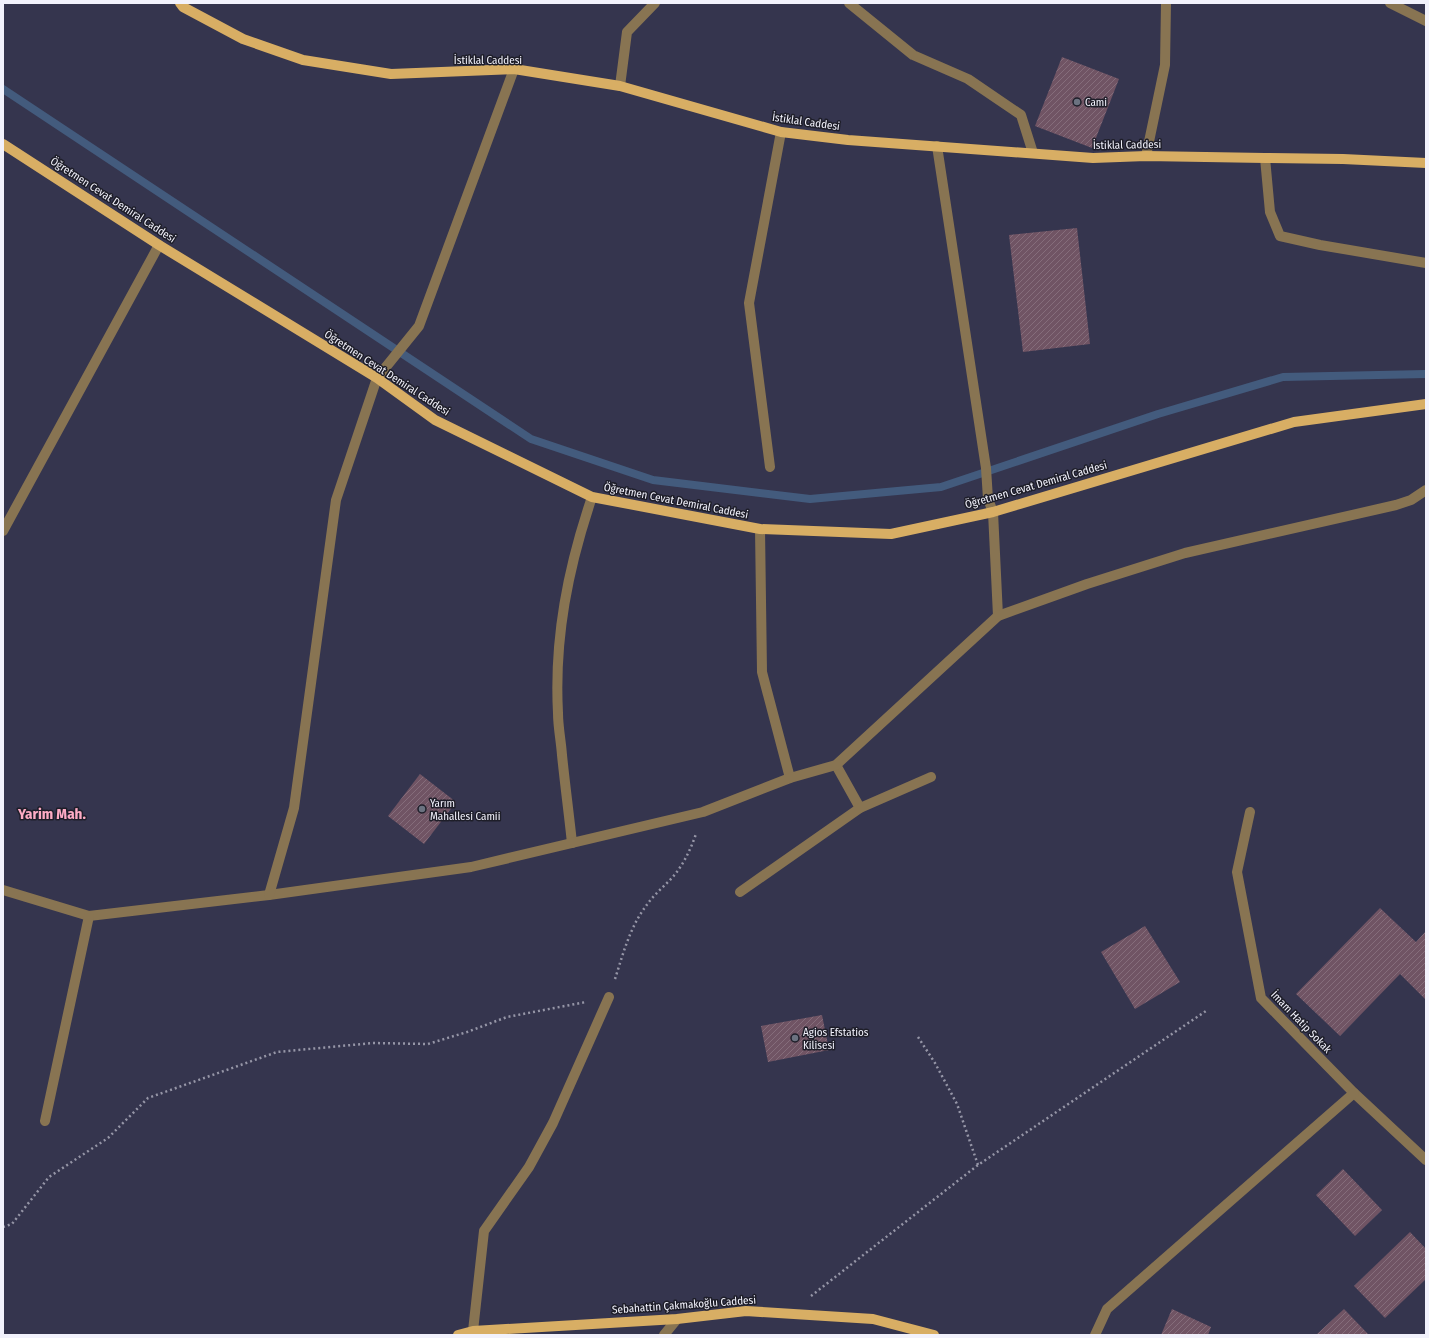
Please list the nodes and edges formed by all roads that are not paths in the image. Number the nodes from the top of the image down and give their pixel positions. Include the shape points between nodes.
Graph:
1 (180, 3) edge
2 (655, 3) edge
3 (849, 3) edge
4 (1166, 3) edge
5 (1390, 3) edge
6 (1426, 21) edge
7 (514, 69) junction
8 (620, 86) junction
9 (781, 132) junction
10 (3, 144) edge
11 (938, 146) junction
12 (1033, 153) junction
13 (1146, 156) junction
14 (1265, 158) junction
15 (1426, 163) edge
16 (159, 245) junction
17 (1426, 263) edge
18 (377, 378) junction
19 (1426, 404) edge
20 (770, 467) dead end
21 (1426, 490) edge
22 (592, 497) junction
23 (993, 512) junction
24 (760, 529) junction
25 (3, 531) edge
26 (998, 616) junction
27 (836, 765) junction
28 (931, 777) dead end
29 (790, 778) junction
30 (860, 808) junction
31 (1250, 812) dead end
32 (572, 843) junction
33 (3, 890) edge
34 (740, 892) dead end
35 (268, 896) junction
36 (89, 916) junction
37 (609, 997) road end
38 (1354, 1093) junction
39 (45, 1121) dead end
40 (1426, 1160) edge
41 (676, 1318) junction
42 (473, 1331) junction
43 (458, 1335) edge
44 (664, 1335) edge
45 (934, 1335) edge
46 (1095, 1335) edge

1 - 7 main road, İstiklal Caddesi via 243,39 303,60 391,74
2 - 8 street via 627,32
3 - 12 street via 913,55 968,79 1021,115
4 - 13 street via 1165,65
5 - 6 street
7 - 8 main road, İstiklal Caddesi
7 - 18 street via 419,326
8 - 9 main road, İstiklal Caddesi
9 - 11 main road, İstiklal Caddesi via 848,140
9 - 20 street via 749,303
10 - 16 main road, Öğretmen Cevat Demiral Caddesi
11 - 12 main road, İstiklal Caddesi
11 - 23 street via 986,468 988,499
12 - 13 main road, İstiklal Caddesi via 1093,158
13 - 14 main road, İstiklal Caddesi
14 - 15 main road, İstiklal Caddesi
14 - 17 street via 1270,212 1280,236
16 - 18 main road, Öğretmen Cevat Demiral Caddesi
16 - 25 street
18 - 22 main road, Öğretmen Cevat Demiral Caddesi via 435,420
18 - 35 street via 336,500 294,808
19 - 23 main road, Öğretmen Cevat Demiral Caddesi via 1294,422
21 - 26 street via 1411,500 1396,505 1185,553
22 - 24 main road, Öğretmen Cevat Demiral Caddesi
22 - 32 street via 572,562 560,634 558,666 558,714
23 - 24 main road, Öğretmen Cevat Demiral Caddesi via 891,534
23 - 26 street
24 - 29 street via 762,672
26 - 27 street
27 - 29 street
27 - 30 street
28 - 30 street
29 - 32 street via 703,812
30 - 34 street
31 - 38 street, İmam Hatip Sokak via 1238,872 1261,998
32 - 35 street via 471,867
33 - 36 street
35 - 36 street
36 - 39 street
37 - 42 street via 553,1123 529,1167 484,1231
38 - 40 street, İmam Hatip Sokak
38 - 46 street via 1107,1309
41 - 42 main road, Sebahattin Çakmakoğlu Caddesi
41 - 44 street
41 - 45 main road, Sebahattin Çakmakoğlu Caddesi via 746,1311 873,1319
42 - 43 main road, Sebahattin Çakmakoğlu Caddesi

